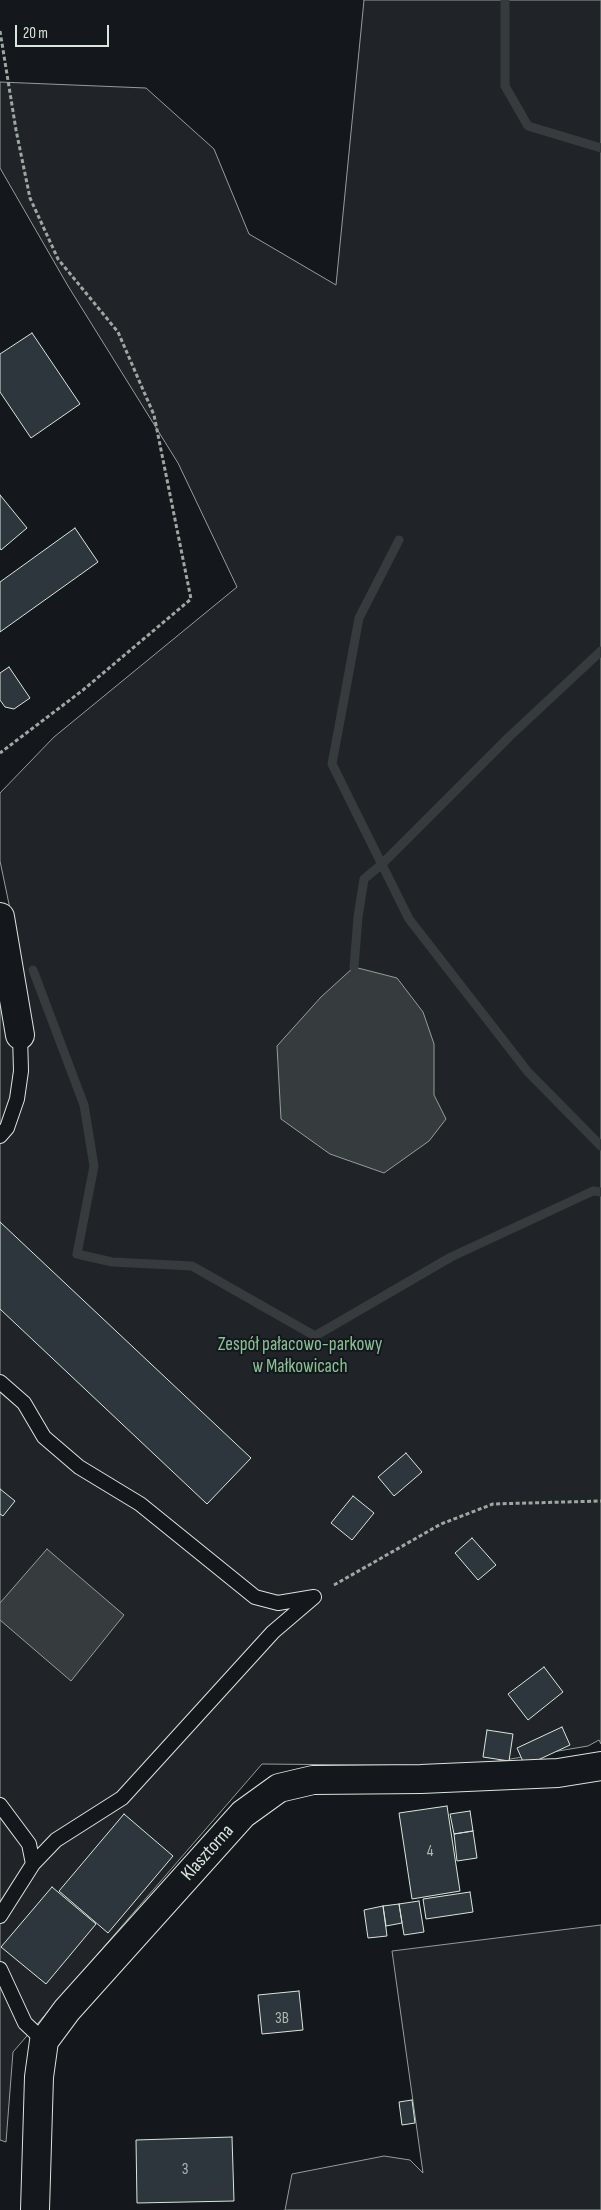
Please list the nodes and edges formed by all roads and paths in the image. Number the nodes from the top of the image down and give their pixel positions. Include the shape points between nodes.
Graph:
1 (0, 31) edge
2 (0, 753) edge
3 (0, 917) edge
4 (20, 1035) joint
5 (0, 1136) edge
6 (0, 1382) edge
7 (601, 1501) edge
8 (314, 1597) junction
9 (601, 1766) edge
10 (0, 1805) edge
11 (34, 1864) junction
12 (0, 1916) edge
13 (0, 1969) edge
14 (44, 2041) junction
15 (35, 2210) edge

1 - 2 path via 30,198 58,260 118,332 154,415 191,599 83,690
3 - 4 street
4 - 5 lane via 22,1071 17,1099 7,1128
6 - 8 lane via 24,1403 44,1438 79,1467 140,1504 255,1597 278,1603
7 - 8 path via 493,1504 441,1524
8 - 11 lane via 273,1632 122,1798 56,1840
9 - 14 street, Klasztorna via 548,1773 313,1780 279,1788 243,1814 66,2010
10 - 11 lane via 29,1844
11 - 12 lane
13 - 14 lane via 25,2023
14 - 15 street, Klasztorna via 39,2077

